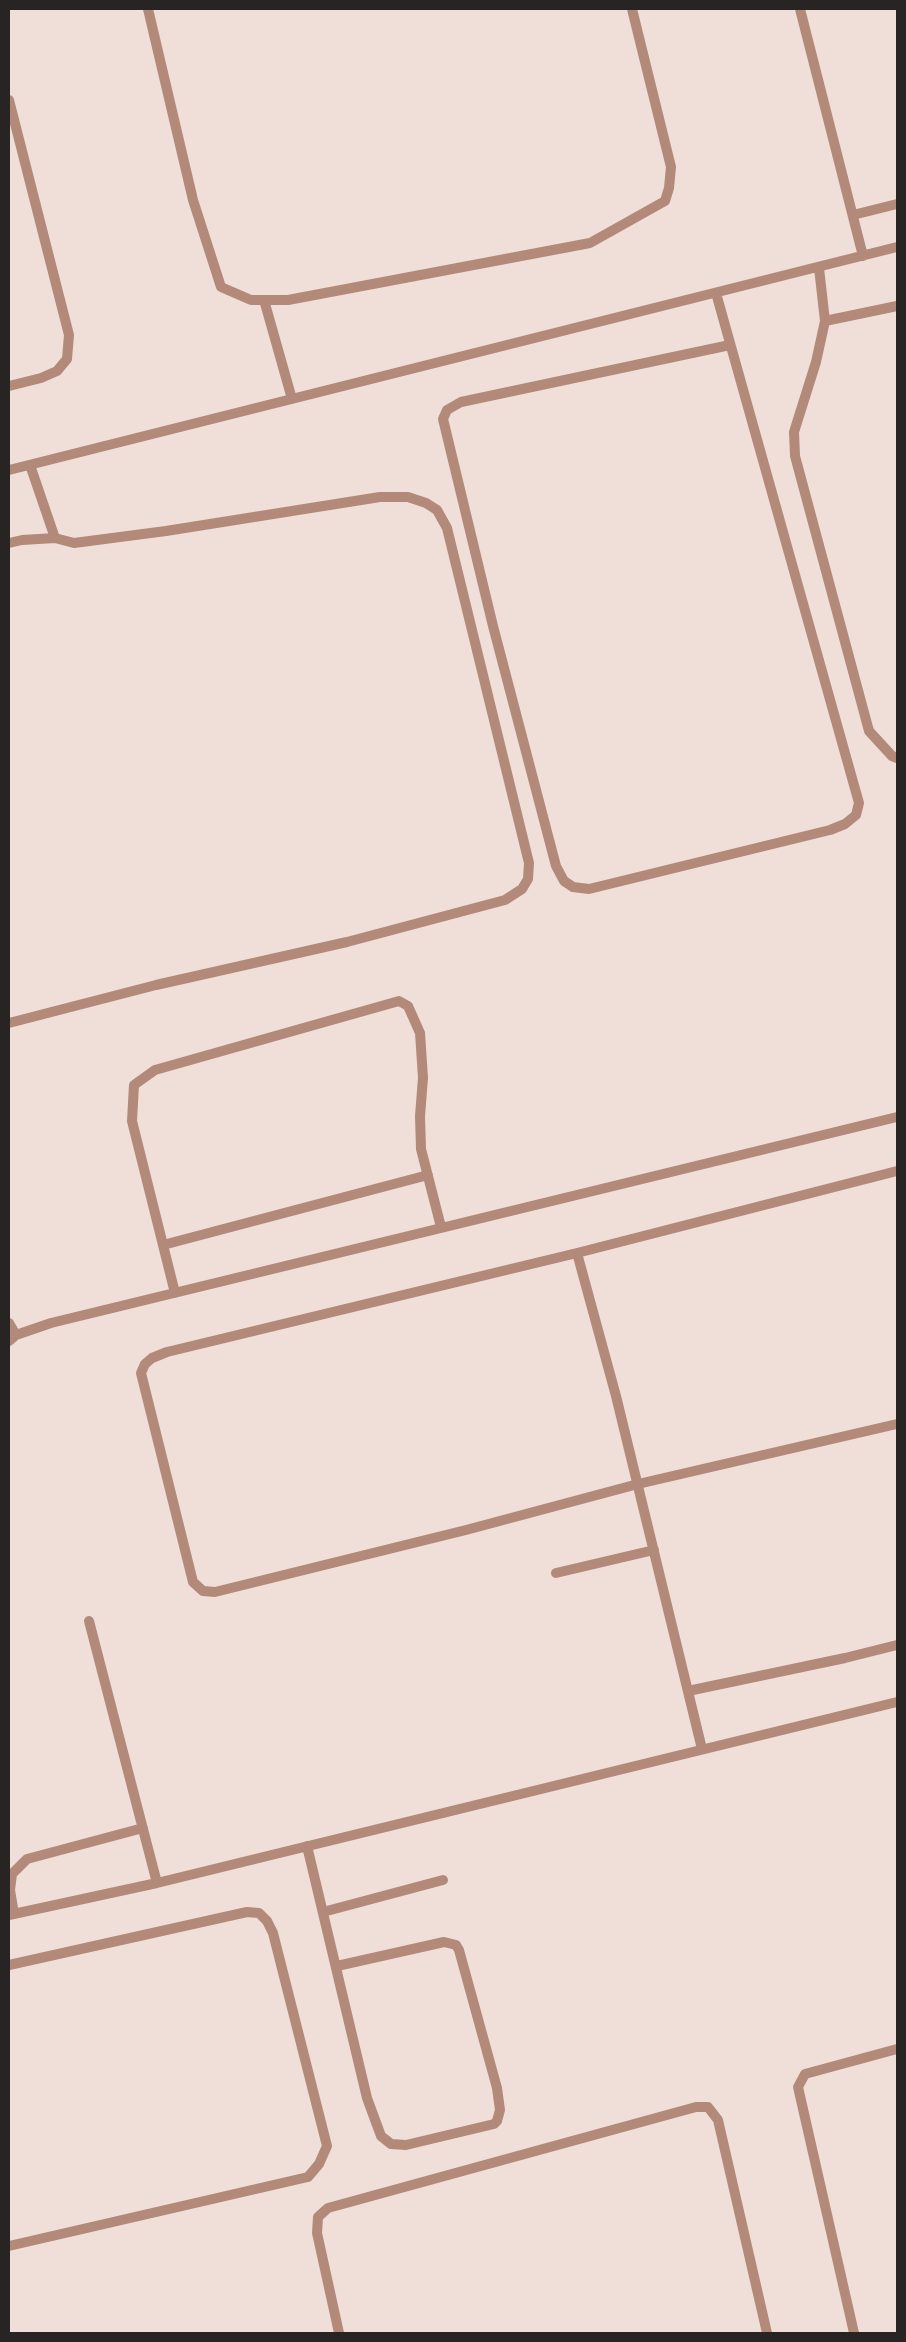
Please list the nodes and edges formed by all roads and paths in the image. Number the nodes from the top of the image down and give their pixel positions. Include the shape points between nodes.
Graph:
1 (148, 9) edge
2 (632, 9) edge
3 (800, 9) edge
4 (9, 100) edge
5 (897, 204) edge
6 (853, 215) junction
7 (897, 247) edge
8 (863, 256) junction
9 (819, 268) junction
10 (716, 293) junction
11 (264, 300) junction
12 (897, 306) edge
13 (825, 321) junction
14 (730, 345) junction
15 (9, 386) edge
16 (292, 399) junction
17 (30, 465) junction
18 (9, 470) edge
19 (55, 538) junction
20 (9, 543) edge
21 (897, 758) edge
22 (9, 1023) edge
23 (897, 1117) edge
24 (897, 1170) edge
25 (428, 1175) junction
26 (441, 1227) junction
27 (163, 1244) junction
28 (577, 1253) junction
29 (175, 1293) junction
30 (9, 1323) edge
31 (12, 1338) edge
32 (897, 1424) edge
33 (638, 1484) junction
34 (654, 1550) junction
35 (556, 1573) dead end
36 (89, 1621) dead end
37 (897, 1645) edge
38 (688, 1691) junction
39 (897, 1702) edge
40 (702, 1749) junction
41 (143, 1828) junction
42 (307, 1846) junction
43 (443, 1880) dead end
44 (157, 1882) junction
45 (323, 1912) junction
46 (11, 1915) edge
47 (9, 1965) edge
48 (337, 1966) junction
49 (897, 2048) edge
50 (9, 2246) edge
51 (339, 2333) edge
52 (767, 2333) edge
53 (854, 2333) edge

1 - 11 lane via 193,200 221,287 251,300
2 - 11 lane via 671,167 664,201 590,242 288,300
3 - 6 lane
4 - 15 lane via 68,335 67,359 57,371
5 - 6 lane
6 - 8 lane
7 - 8 lane
8 - 9 lane
9 - 10 lane
9 - 13 lane
10 - 14 lane
10 - 16 lane
11 - 16 lane
12 - 13 lane
13 - 21 lane via 794,432 795,456 869,731
14 - 14 lane via 858,803 856,816 830,830 589,889 573,887 564,881 556,866 443,419 446,410 461,402
16 - 17 lane
17 - 18 lane
17 - 19 lane
19 - 20 lane
19 - 22 lane via 74,543 148,534 380,497 408,498 437,510 446,528 524,838 529,863 528,879 522,889 505,900 347,942 156,985
23 - 26 lane
24 - 28 lane
25 - 26 lane
25 - 27 lane
25 - 27 lane via 422,1150 420,1116 423,1078 420,1033 408,1006 399,1001 155,1070 134,1085 132,1121
26 - 29 lane
27 - 29 lane
28 - 33 lane
28 - 33 lane via 167,1352 145,1364 140,1373 189,1568 193,1582 203,1591 215,1592
29 - 31 lane via 51,1323
30 - 31 lane
32 - 33 lane
33 - 34 lane
34 - 35 lane
34 - 38 lane
36 - 41 lane
37 - 38 lane
38 - 40 lane
39 - 40 lane
40 - 42 lane
41 - 44 lane
41 - 46 lane via 27,1859 12,1874
42 - 44 lane
42 - 45 lane
43 - 45 lane
44 - 46 lane
45 - 48 lane
47 - 50 lane via 247,1912 259,1913 273,1933 326,2146 319,2164 308,2177
48 - 48 lane via 367,2098 381,2136 391,2144 406,2144 497,2121 500,2110 497,2088 456,1945 444,1942
49 - 53 lane via 805,2074 798,2087
51 - 52 lane via 317,2233 318,2217 328,2208 696,2107 708,2108 718,2120

